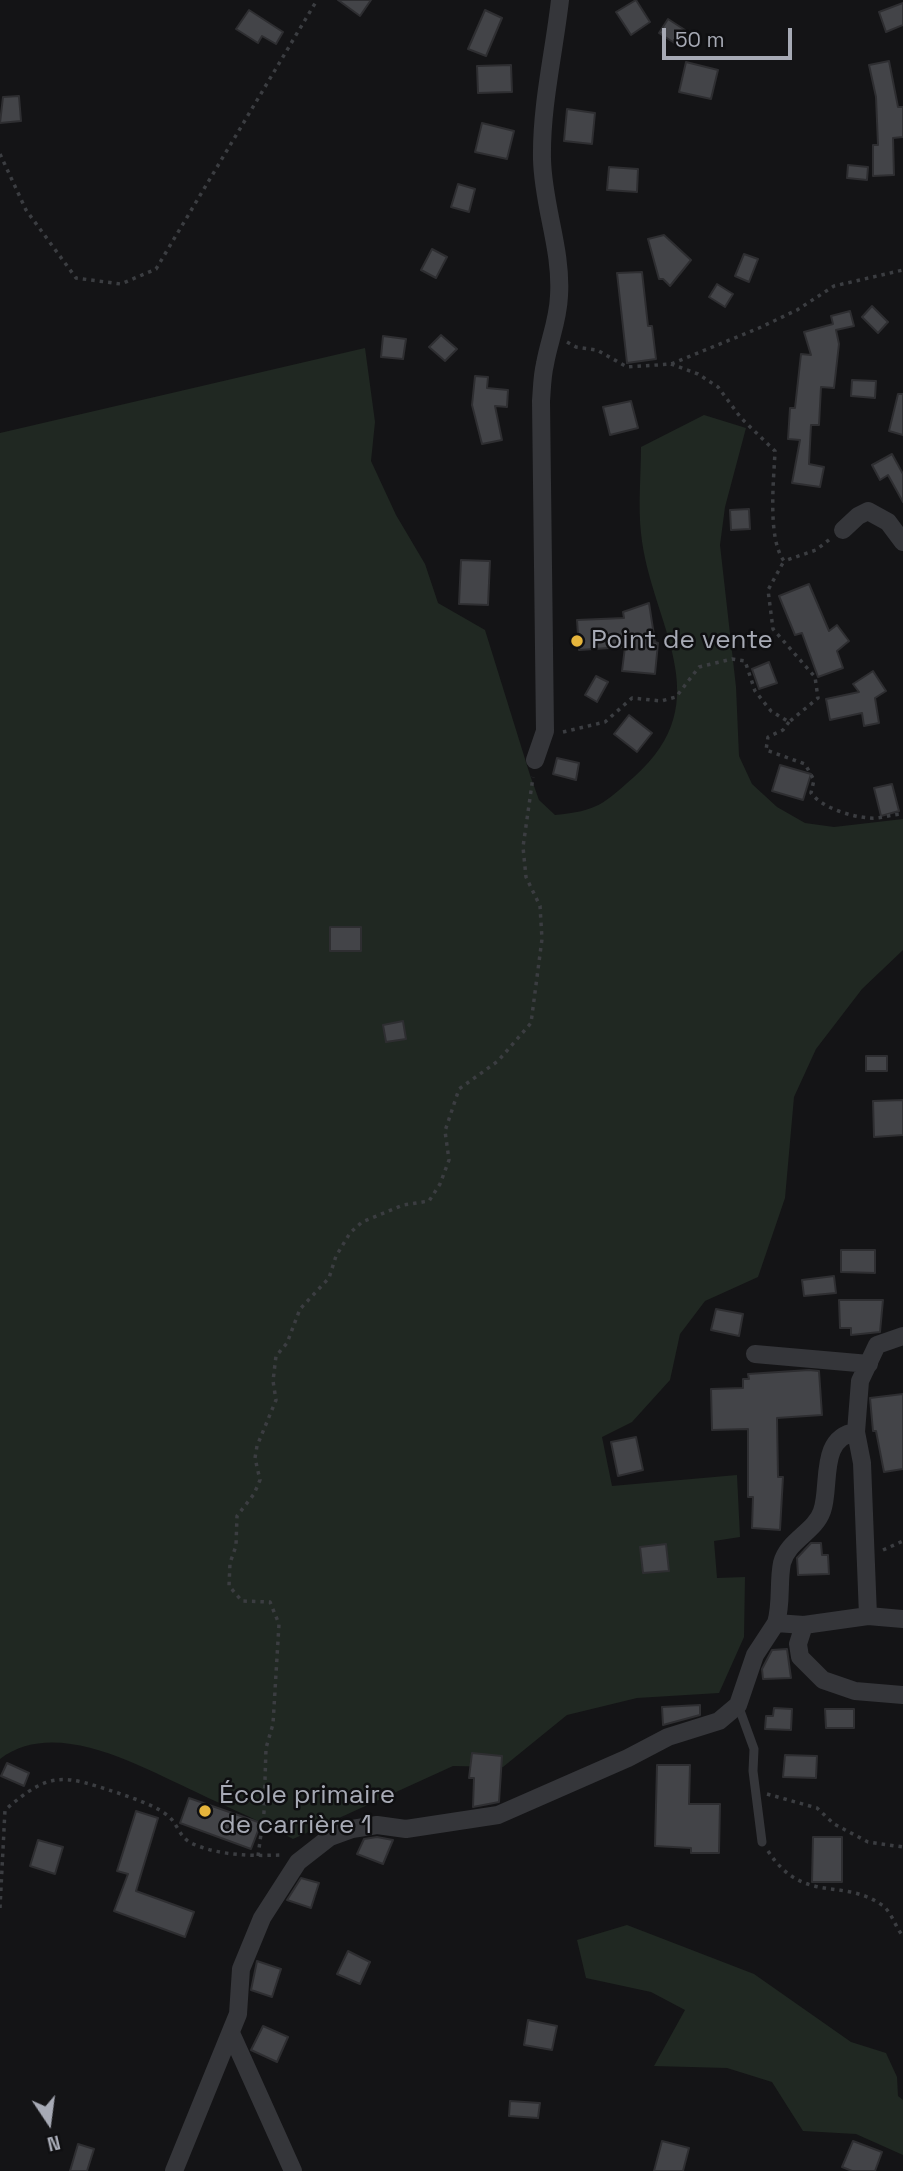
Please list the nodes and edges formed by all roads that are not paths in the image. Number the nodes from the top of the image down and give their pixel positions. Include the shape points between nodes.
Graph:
1 (560, 0) edge
2 (843, 530) road end
3 (903, 542) edge
4 (535, 760) road end
5 (903, 1336) edge
6 (755, 1354) dead end
7 (869, 1364) junction
8 (856, 1432) junction
9 (868, 1616) junction
10 (903, 1619) edge
11 (776, 1623) junction
12 (804, 1625) junction
13 (903, 1695) edge
14 (738, 1705) junction
15 (762, 1842) road end
16 (231, 2033) junction
17 (174, 2171) edge
18 (293, 2171) edge

1 - 4 street via 542,156 544,195 559,251 559,296 541,401 545,731
2 - 3 street via 868,511 888,522
5 - 7 street via 877,1345
6 - 7 street
7 - 8 street via 860,1381
8 - 9 street via 862,1463
8 - 11 street via 839,1441 828,1460 822,1512 785,1555
9 - 10 street
9 - 12 street
11 - 12 street
11 - 14 street via 755,1656
12 - 13 street via 798,1644 800,1657 823,1680 855,1690
14 - 15 lane via 754,1749
14 - 16 street via 719,1721 668,1737 498,1815 405,1829 377,1825 330,1837 298,1862 262,1918 241,1969 238,2014
16 - 17 street
16 - 18 street

